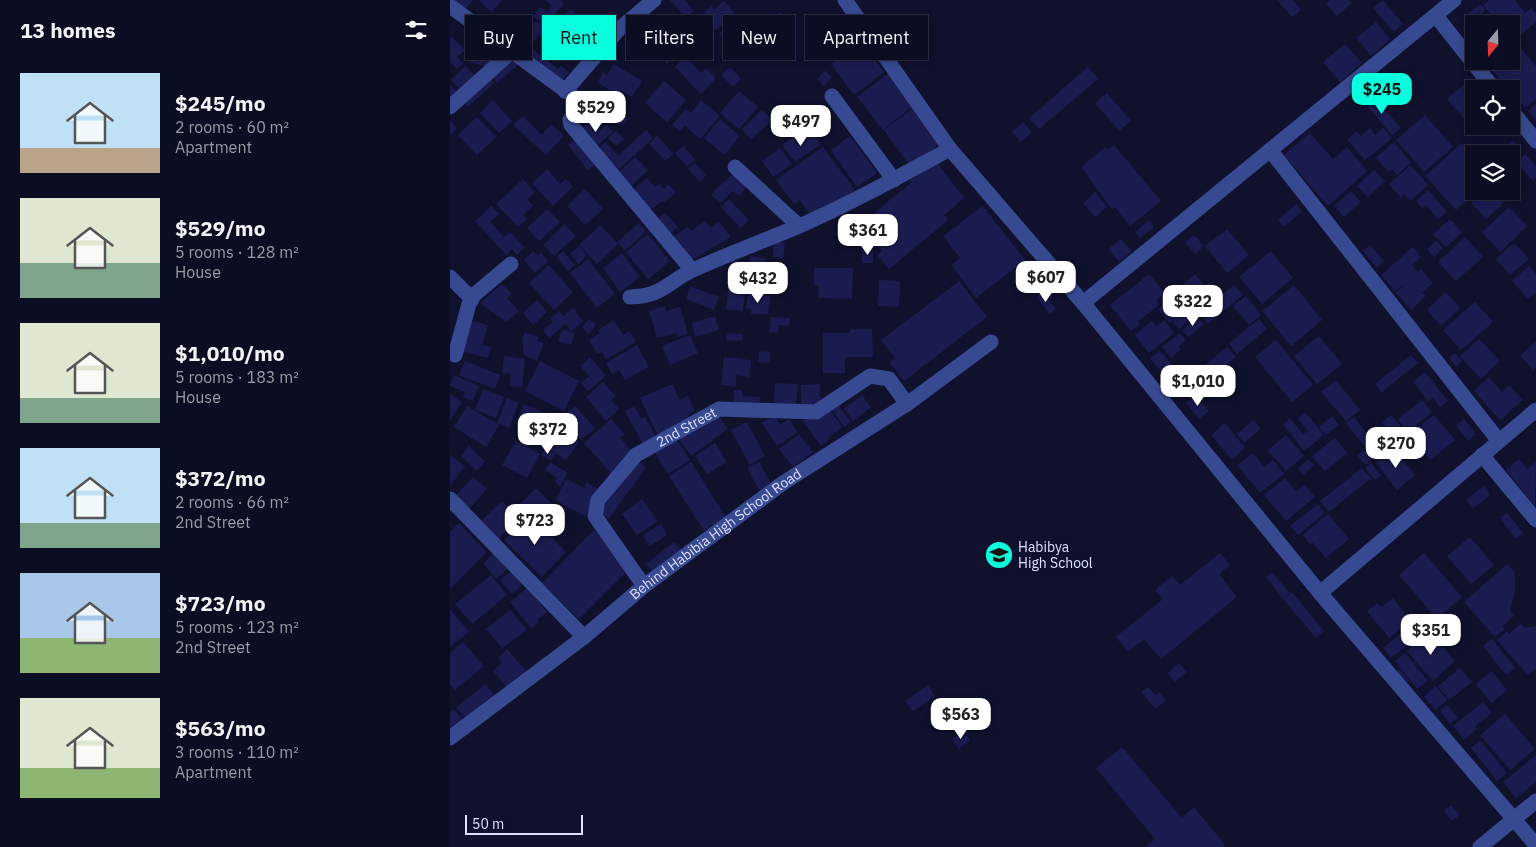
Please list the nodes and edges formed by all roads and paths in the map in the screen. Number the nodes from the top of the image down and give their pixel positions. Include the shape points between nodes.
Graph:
1 (654, 0) edge
2 (845, 0) edge
3 (1454, 0) edge
4 (450, 6) edge
5 (1436, 16) junction
6 (465, 17) edge
7 (502, 60) edge
8 (522, 60) edge
9 (1487, 80) edge
10 (565, 91) junction
11 (832, 96) dead end
12 (450, 107) edge
13 (1520, 121) edge
14 (1536, 140) edge
15 (950, 149) junction
16 (1270, 150) junction
17 (735, 167) dead end
18 (894, 180) junction
19 (799, 226) junction
20 (511, 264) dead end
21 (692, 270) junction
22 (450, 277) edge
23 (630, 297) dead end
24 (472, 299) junction
25 (1083, 304) junction
26 (991, 342) dead end
27 (455, 355) dead end
28 (908, 404) junction
29 (1536, 410) edge
30 (1498, 440) junction
31 (1482, 455) junction
32 (450, 499) edge
33 (1536, 520) edge
34 (644, 586) junction
35 (1320, 593) junction
36 (584, 637) junction
37 (450, 738) edge
38 (1536, 801) edge
39 (1514, 820) junction
40 (1536, 845) edge
41 (1480, 847) edge

1 - 10 street via 619,29
2 - 15 street
3 - 5 street
4 - 6 street
5 - 9 street
5 - 16 street
7 - 12 street
8 - 10 street
10 - 21 street via 582,104 570,120 571,125
11 - 18 street
13 - 14 street
15 - 18 street
15 - 25 street
16 - 25 street
16 - 30 street
17 - 19 street
18 - 19 street
19 - 21 street
20 - 24 street
21 - 23 street via 663,290
22 - 24 street
24 - 27 street
25 - 35 street
26 - 28 street, Behind Habibia High School Road
28 - 34 street, Behind Habibia High School Road via 783,483
28 - 34 street, 2nd Street via 889,379 870,376 816,412 719,409 636,455 598,500 595,516
29 - 30 street
30 - 31 street
31 - 33 street
31 - 35 street
32 - 36 street
34 - 36 street, Behind Habibia High School Road
35 - 39 street
36 - 37 street, Behind Habibia High School Road
38 - 39 street
39 - 40 street
39 - 41 street

